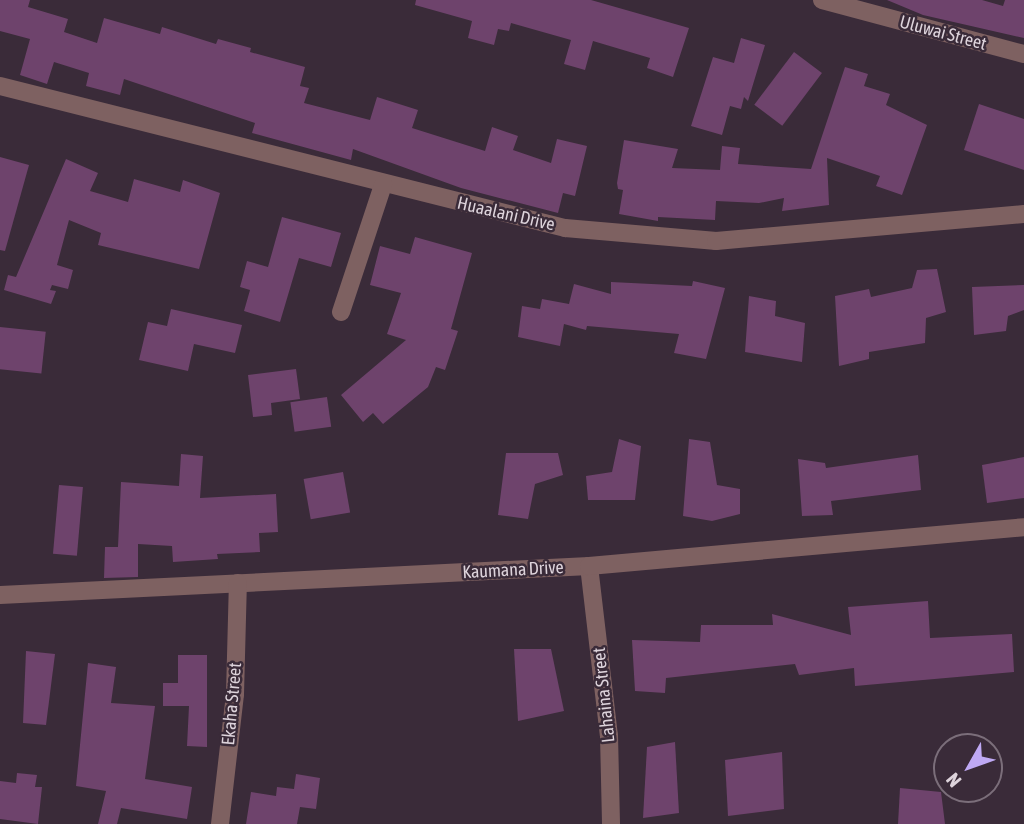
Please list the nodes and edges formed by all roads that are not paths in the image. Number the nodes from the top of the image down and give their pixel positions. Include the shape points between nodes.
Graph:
1 (822, 0) edge
2 (1024, 54) edge
3 (0, 86) edge
4 (383, 185) junction
5 (1024, 214) edge
6 (341, 312) dead end
7 (1024, 527) edge
8 (589, 566) junction
9 (238, 583) junction
10 (0, 595) edge
11 (220, 824) edge
12 (614, 824) edge

1 - 2 street, Uluwai Street
3 - 4 street, Huaalani Drive
4 - 5 street, Huaalani Drive via 565,228 716,241
4 - 6 street
7 - 8 street, Kaumana Drive
8 - 9 street, Kaumana Drive
8 - 12 street, Lahaina Street via 609,735
9 - 10 street, Kaumana Drive
9 - 11 street, Ekaha Street via 234,694

